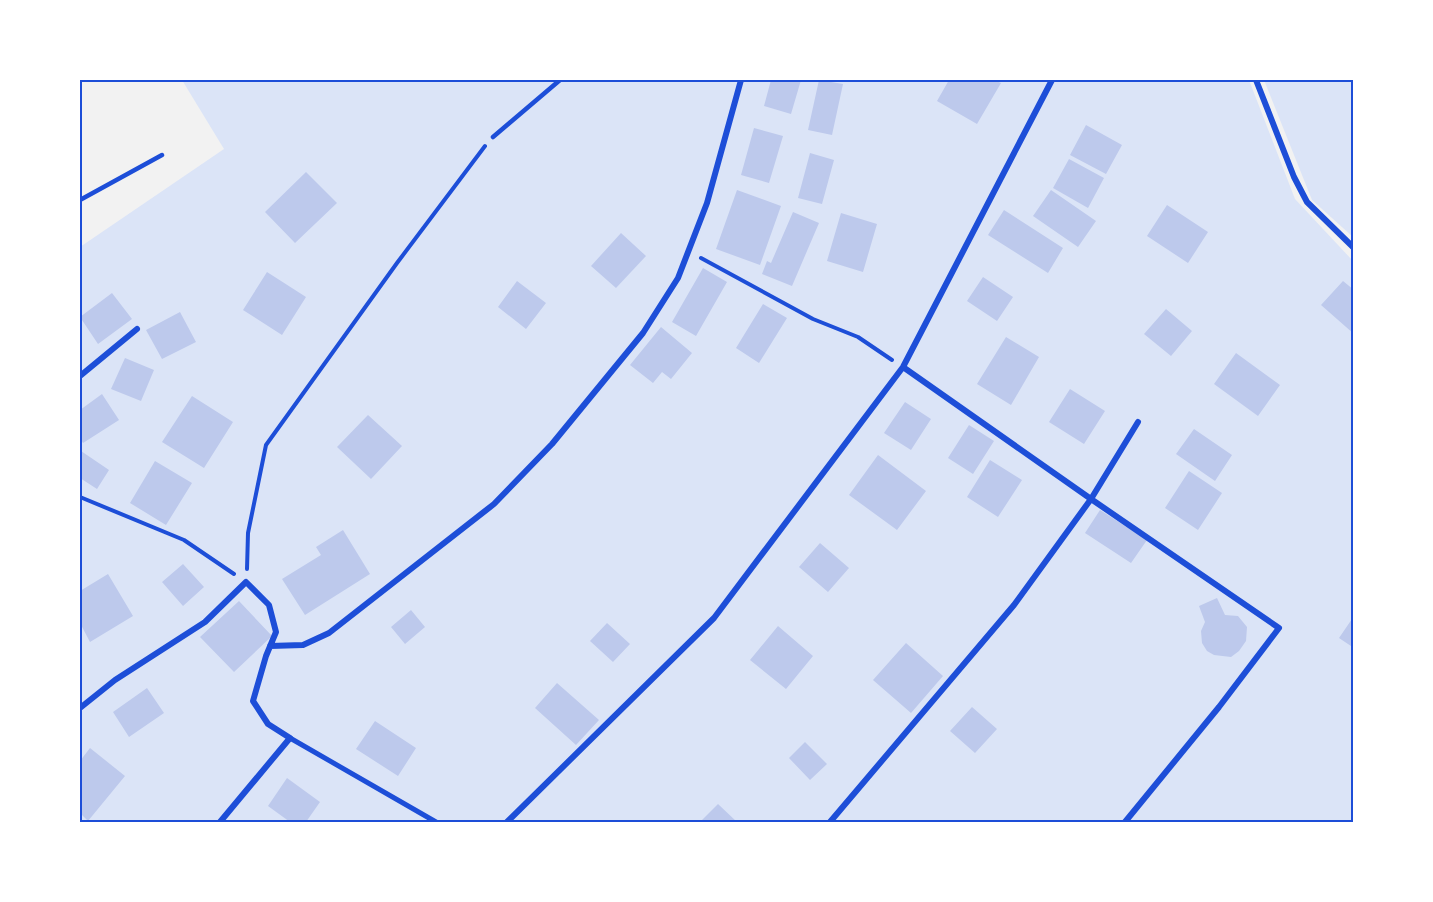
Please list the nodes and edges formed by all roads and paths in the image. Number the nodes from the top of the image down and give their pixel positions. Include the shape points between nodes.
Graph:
1 (560, 80) edge
2 (741, 80) edge
3 (1052, 80) edge
4 (1256, 80) edge
5 (492, 137) joint
6 (162, 155) dead end
7 (80, 200) edge
8 (1353, 248) edge
9 (688, 251) junction
10 (137, 329) dead end
11 (903, 367) junction
12 (80, 376) edge
13 (1138, 422) dead end
14 (80, 497) edge
15 (1091, 499) junction
16 (246, 582) junction
17 (270, 646) junction
18 (80, 708) edge
19 (290, 738) junction
20 (220, 822) edge
21 (436, 822) edge
22 (507, 822) edge
23 (830, 822) edge
24 (1125, 822) edge

1 - 5 lane
2 - 9 street via 707,202
3 - 11 street
4 - 8 street via 1294,177 1308,202
5 - 16 path via 266,445 248,533
6 - 7 lane
9 - 11 path via 813,319 858,337
9 - 17 street via 678,278 643,333 552,444 494,504 329,633 303,645
10 - 12 street
11 - 15 street
11 - 22 street via 714,618
13 - 15 street
14 - 16 path via 184,540
15 - 23 street via 1014,605
15 - 24 street via 1279,628
16 - 17 street via 269,605 276,632
16 - 18 street via 206,622 115,680
17 - 19 street via 253,701 268,724
19 - 20 street
19 - 21 street

